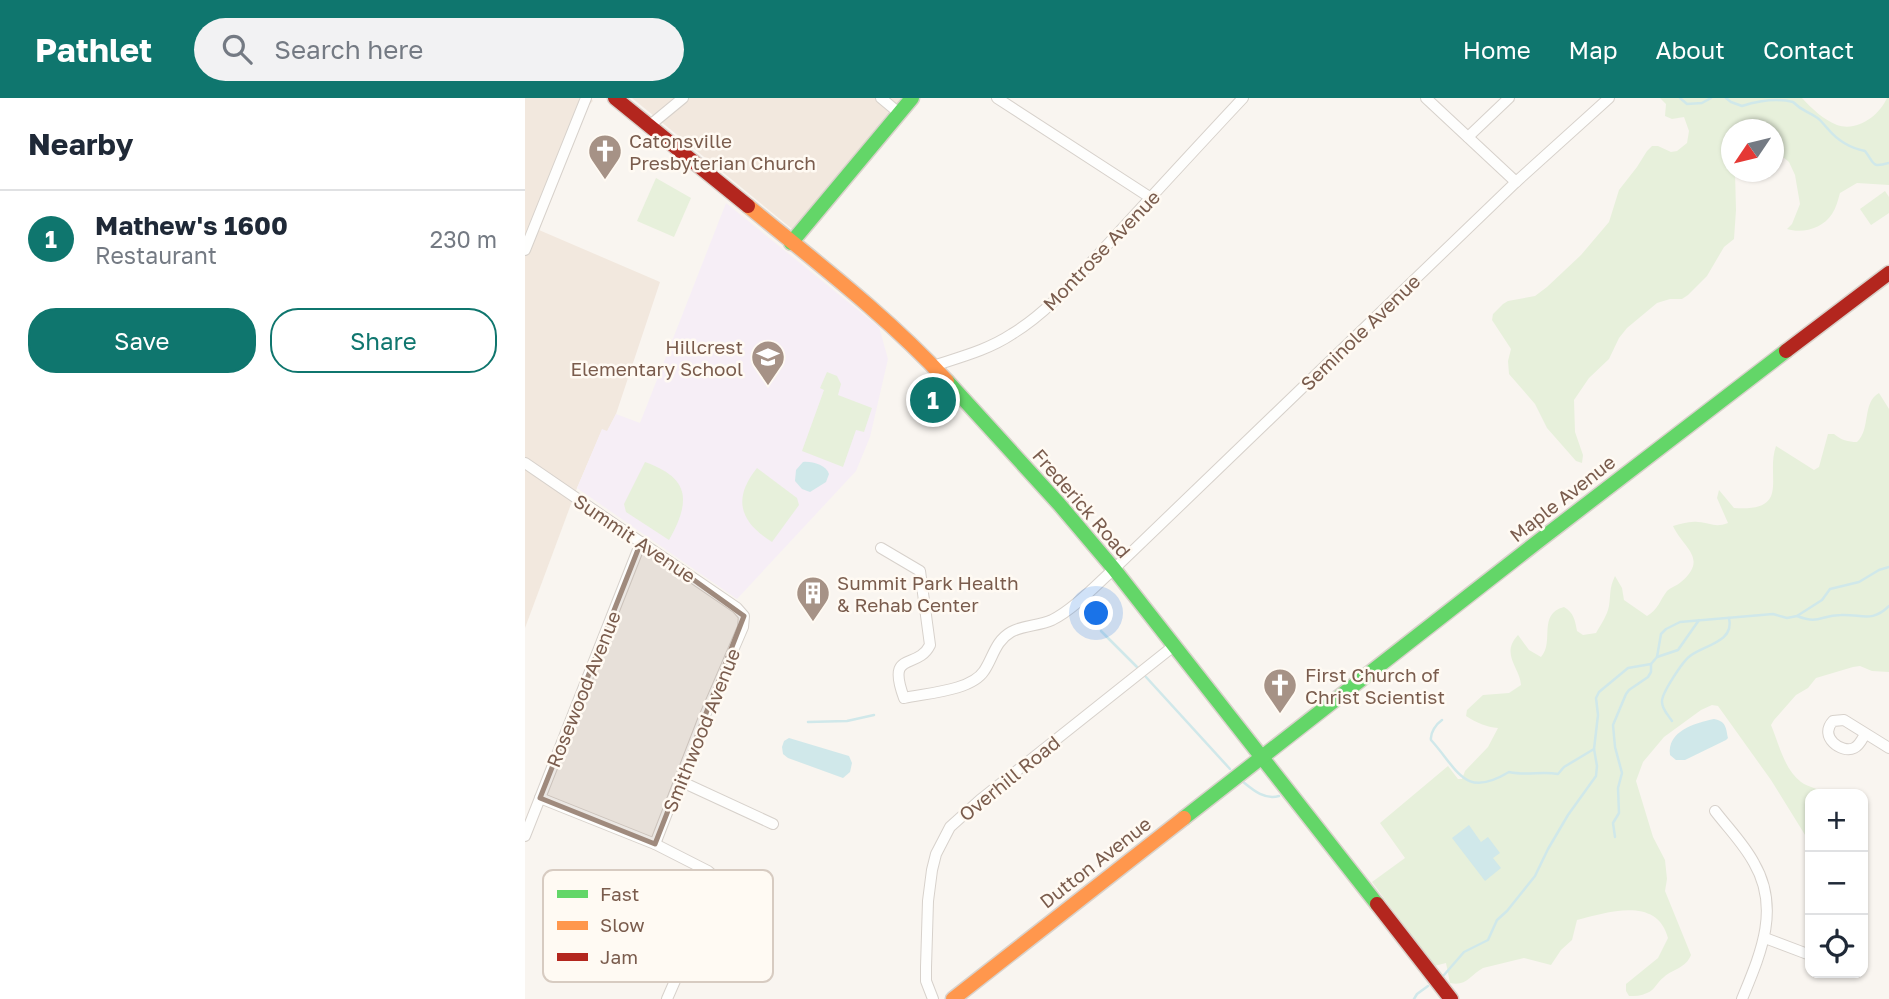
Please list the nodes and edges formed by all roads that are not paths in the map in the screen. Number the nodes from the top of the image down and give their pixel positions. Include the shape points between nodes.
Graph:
1 (586, 98) edge
2 (615, 98) edge
3 (683, 98) edge
4 (881, 98) edge
5 (912, 98) edge
6 (997, 98) edge
7 (1243, 98) edge
8 (1426, 98) edge
9 (1509, 98) edge
10 (1609, 98) edge
11 (899, 113) junction
12 (649, 126) junction
13 (1468, 136) junction
14 (1516, 182) junction
15 (1151, 198) junction
16 (791, 243) junction
17 (525, 250) edge
18 (1889, 273) edge
19 (933, 366) junction
20 (525, 463) edge
21 (641, 542) junction
22 (881, 548) dead end
23 (1114, 569) junction
24 (744, 616) joint
25 (1175, 645) junction
26 (1865, 734) dead end
27 (1889, 748) edge
28 (1261, 756) junction
29 (680, 781) junction
30 (540, 798) junction
31 (1715, 811) dead end
32 (773, 824) dead end
33 (525, 836) edge
34 (655, 844) junction
35 (706, 870) edge
36 (1765, 937) junction
37 (1805, 952) edge
38 (674, 982) edge
39 (667, 999) edge
40 (933, 999) edge
41 (953, 999) edge
42 (1451, 999) edge
43 (1742, 999) edge

1 - 17 street
2 - 12 main road, Frederick Road
3 - 12 street
4 - 11 street
5 - 11 main road
6 - 15 street
7 - 15 street, Montrose Avenue
8 - 13 street
9 - 13 street
10 - 14 street, Seminole Avenue
11 - 16 main road
12 - 16 main road, Frederick Road
13 - 14 street
14 - 23 street, Seminole Avenue
15 - 19 street, Montrose Avenue via 1031,321 995,344
16 - 19 main road, Frederick Road via 859,297
18 - 28 main road, Maple Avenue
19 - 23 main road, Frederick Road
20 - 21 street, Summit Avenue
21 - 24 street, Summit Avenue
21 - 30 street, Rosewood Avenue
22 - 23 street, Seminole Avenue via 920,571 930,645 900,668 897,680 904,698 972,682 1008,633 1056,618
23 - 25 main road, Frederick Road
24 - 29 street, Smithwood Avenue
25 - 28 main road, Frederick Road
25 - 40 street, Overhill Road via 950,827 936,854 927,901 926,981
26 - 27 street
28 - 41 main road, Dutton Avenue
28 - 42 main road, Frederick Road
29 - 32 street
29 - 34 street, Smithwood Avenue
30 - 33 street, Rosewood Avenue
30 - 34 street
31 - 36 street via 1762,878 1768,909
34 - 35 street
36 - 37 street
36 - 43 street
38 - 39 street

